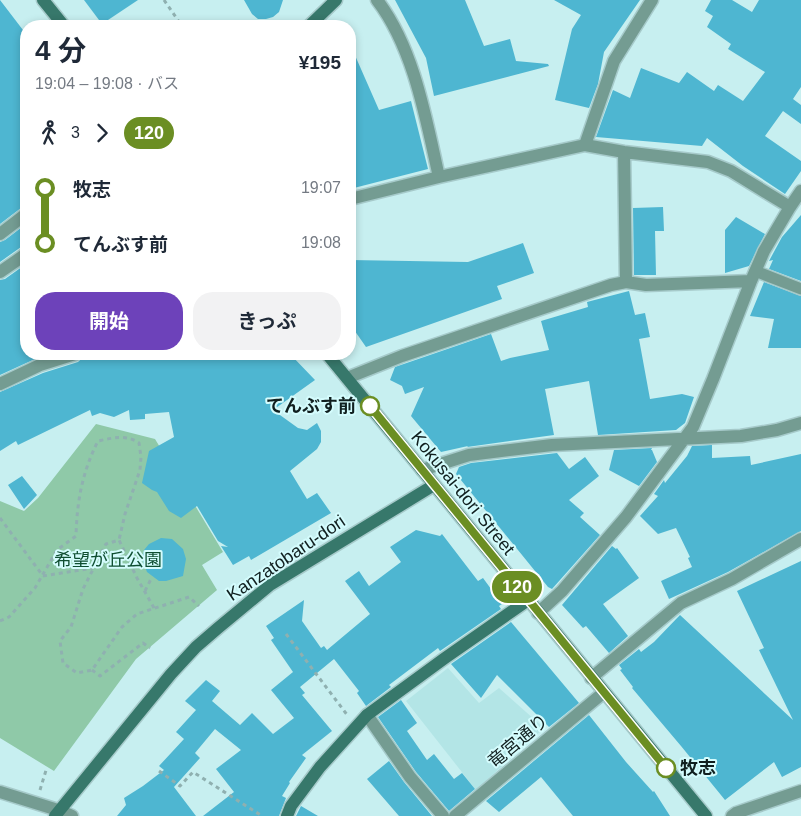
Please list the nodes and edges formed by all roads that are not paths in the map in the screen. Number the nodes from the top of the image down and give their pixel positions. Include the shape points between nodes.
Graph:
1 (43, 0) edge
2 (336, 0) edge
3 (377, 0) edge
4 (652, 0) edge
5 (59, 20) edge
6 (315, 20) edge
7 (585, 145) junction
8 (624, 152) junction
9 (439, 177) junction
10 (801, 192) edge
11 (356, 198) edge
12 (790, 207) junction
13 (20, 219) edge
14 (0, 234) edge
15 (20, 258) edge
16 (0, 272) edge
17 (753, 276) junction
18 (626, 282) junction
19 (801, 289) edge
20 (56, 360) edge
21 (332, 360) edge
22 (347, 378) junction
23 (0, 384) edge
24 (801, 423) edge
25 (685, 439) junction
26 (422, 470) junction
27 (434, 485) junction
28 (801, 539) edge
29 (528, 600) junction
30 (538, 613) junction
31 (591, 678) junction
32 (603, 693) junction
33 (367, 715) junction
34 (801, 791) edge
35 (0, 792) edge
36 (62, 814) edge
37 (287, 816) edge
38 (443, 816) edge
39 (455, 816) edge
40 (706, 816) edge
41 (732, 816) edge

1 - 5 street
2 - 6 street
3 - 9 street via 396,28 411,66
4 - 7 street via 614,60
7 - 8 street
7 - 9 street
8 - 12 street via 708,162 731,171
8 - 18 street
9 - 11 street
10 - 12 street
12 - 17 street
13 - 14 street
15 - 16 street
17 - 18 street via 646,285
17 - 19 lane
17 - 25 street via 713,379
18 - 22 street via 411,353
20 - 23 street
21 - 22 street, Kokusai-dori Street
22 - 26 street, Kokusai-dori Street
24 - 25 street via 741,436
25 - 26 street via 552,444 469,455
25 - 30 street via 626,518 562,591
26 - 27 street, Kokusai-dori Street
27 - 29 street, Kokusai-dori Street
27 - 36 street, Kanzatobaru-dori via 270,586 224,622 171,674
28 - 31 street via 732,579 681,603
29 - 30 street, Kokusai-dori Street
29 - 33 street
30 - 31 street, Kokusai-dori Street
31 - 32 street, Kokusai-dori Street
32 - 39 street, 竜宮通り
32 - 40 street, Kokusai-dori Street
33 - 37 street via 320,768
33 - 38 street via 410,777
34 - 41 street
35 - 36 street

